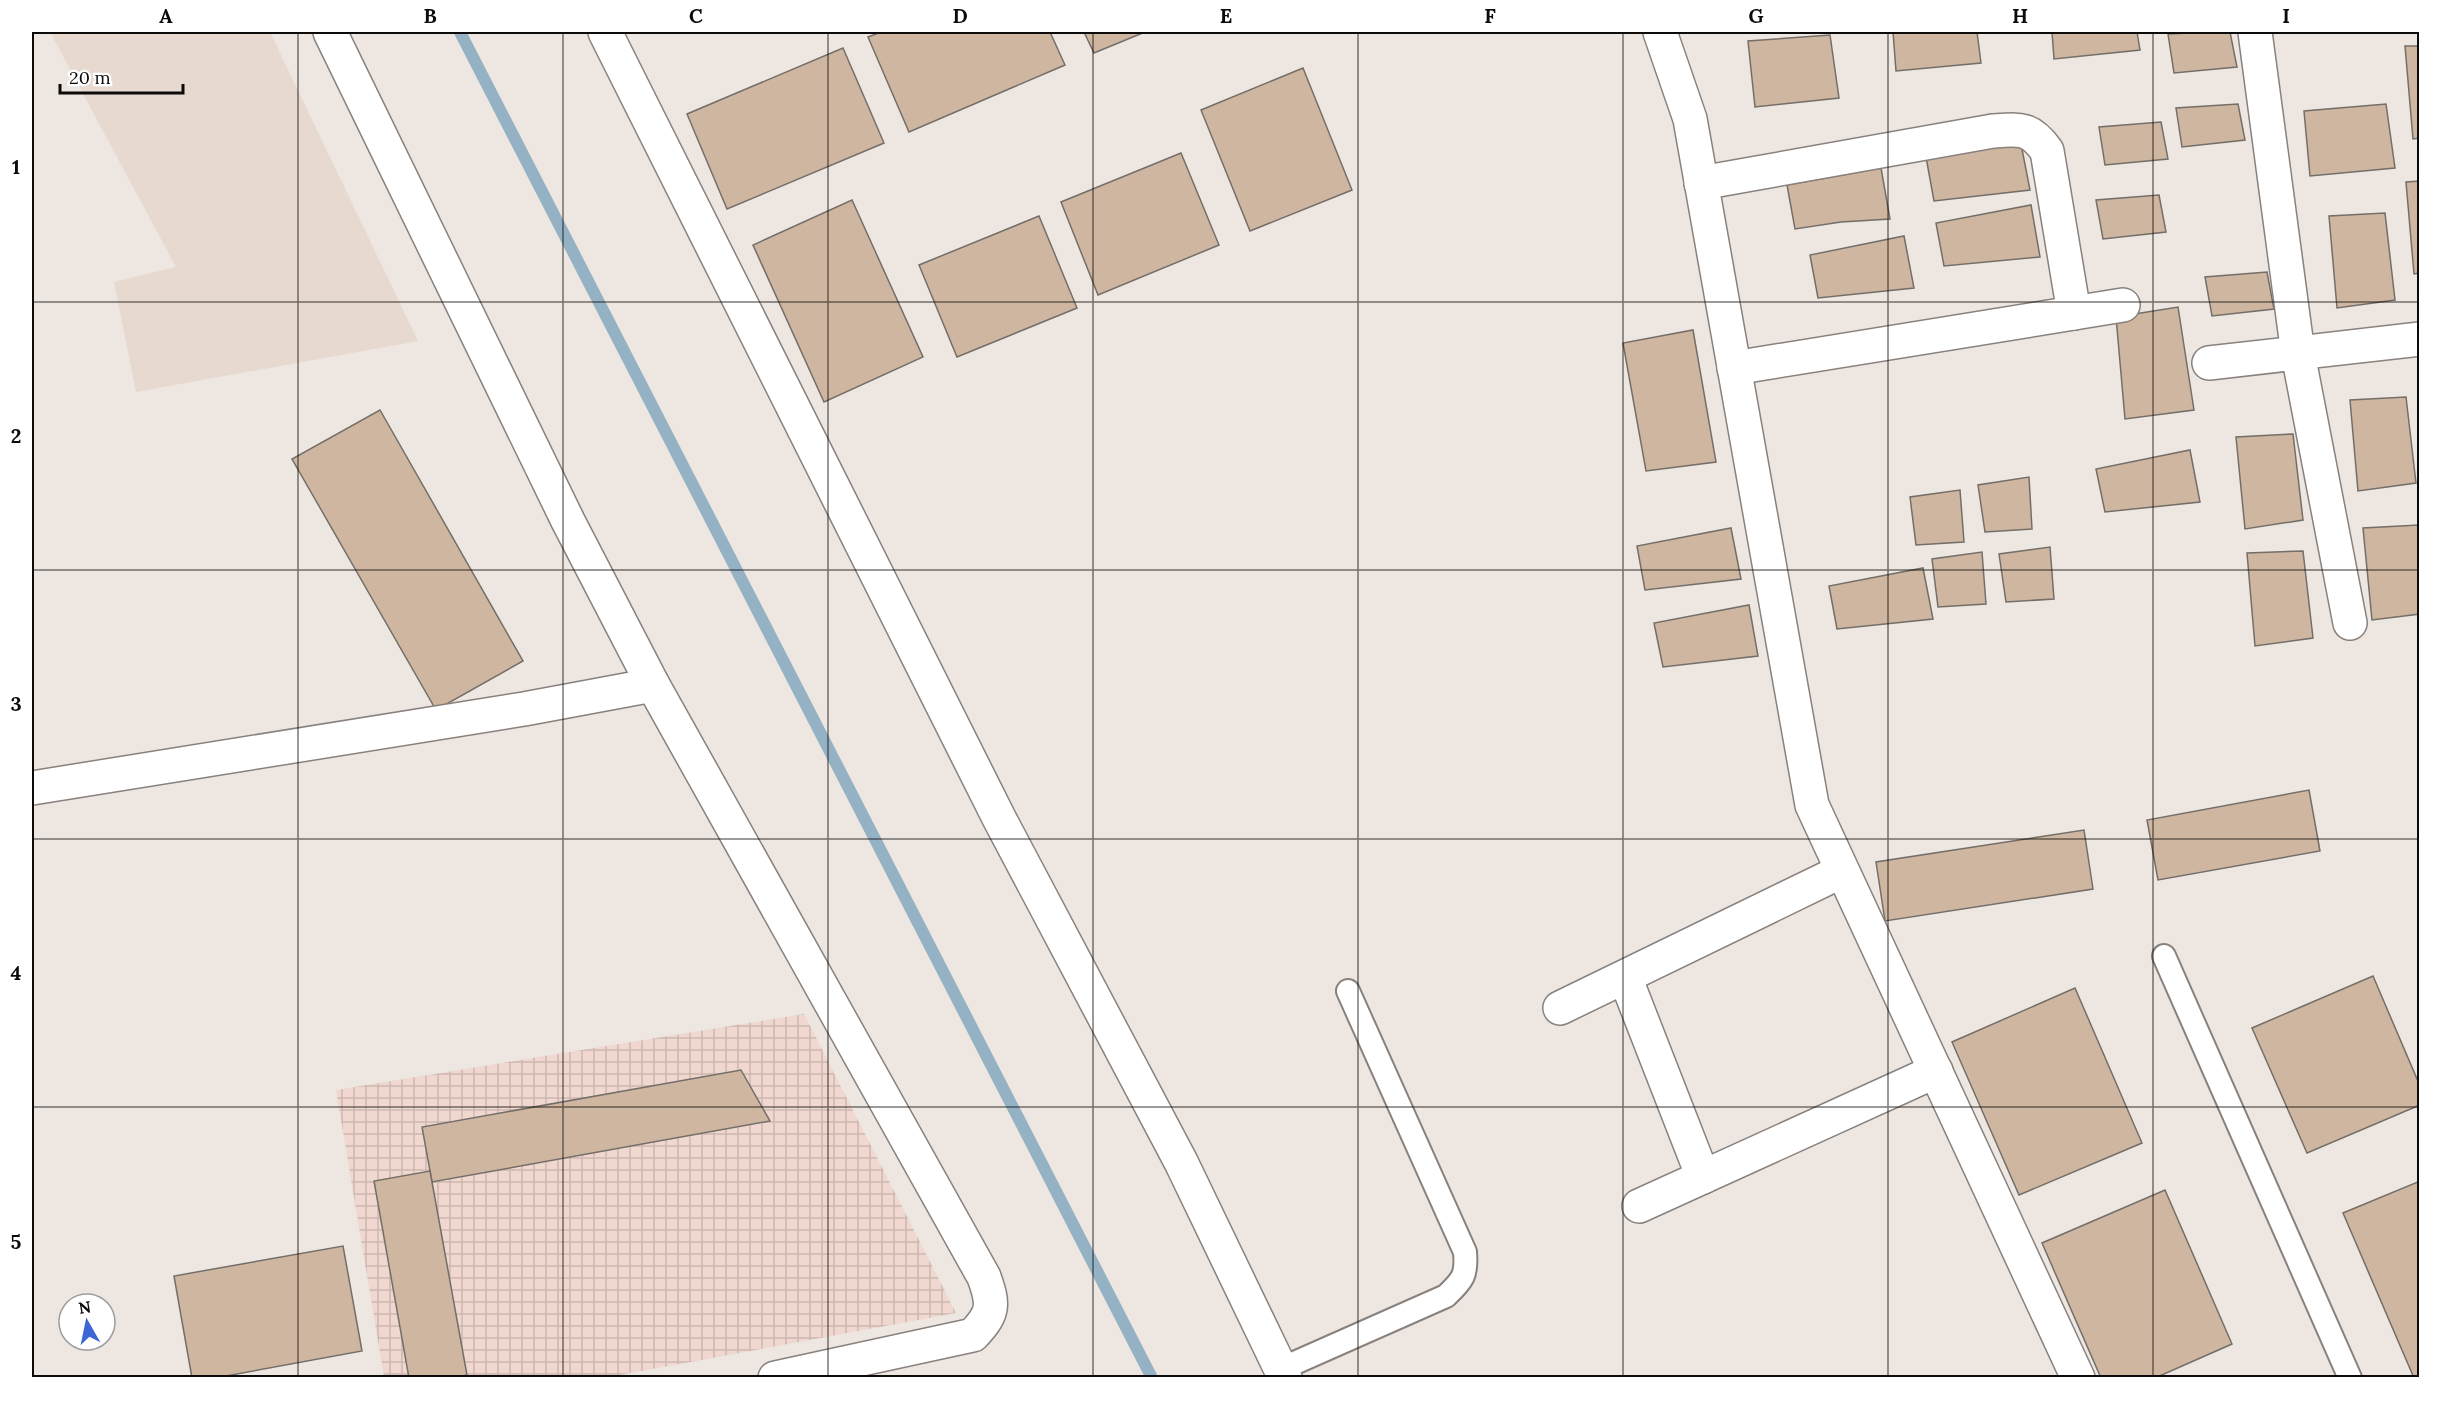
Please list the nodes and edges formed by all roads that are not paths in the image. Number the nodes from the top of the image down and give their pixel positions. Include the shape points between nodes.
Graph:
1 (330, 32) edge
2 (605, 32) edge
3 (1660, 32) edge
4 (2255, 32) edge
5 (1701, 183) junction
6 (2123, 305) dead end
7 (2074, 313) junction
8 (2420, 339) edge
9 (2298, 354) junction
10 (2210, 363) dead end
11 (1734, 368) junction
12 (2350, 623) dead end
13 (653, 685) junction
14 (32, 788) edge
15 (1842, 871) junction
16 (2164, 957) dead end
17 (1624, 976) junction
18 (1348, 991) dead end
19 (1560, 1008) dead end
20 (1936, 1071) junction
21 (1703, 1177) junction
22 (1639, 1206) dead end
23 (1283, 1373) edge
24 (775, 1377) edge
25 (2078, 1377) edge
26 (2350, 1377) edge

1 - 13 street via 568,521
2 - 23 street via 999,818 1181,1162
3 - 5 street via 1690,119
4 - 9 street
5 - 7 street via 2019,129 2036,135 2047,151
5 - 11 street
6 - 7 street
7 - 11 street
8 - 9 street
9 - 10 street
9 - 12 street
11 - 15 street via 1812,805
13 - 14 street via 524,710
13 - 24 street via 984,1277 992,1299 987,1320 973,1335
15 - 17 street
15 - 20 street
16 - 26 lane
17 - 19 street
17 - 21 street
18 - 23 lane via 1465,1252 1467,1268 1461,1282 1446,1296
20 - 21 street
20 - 25 street
21 - 22 street

